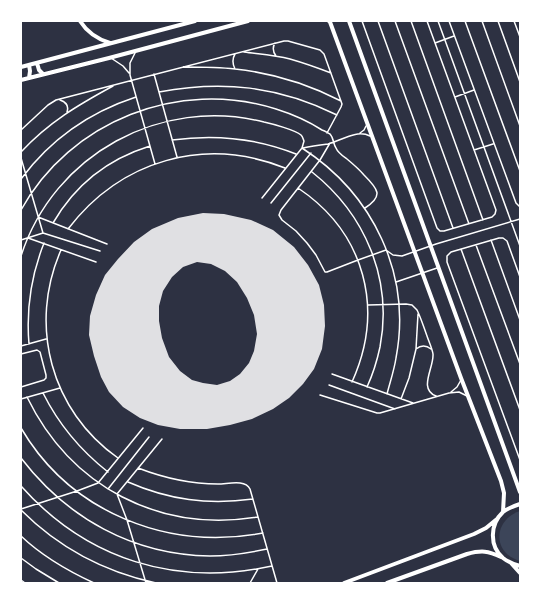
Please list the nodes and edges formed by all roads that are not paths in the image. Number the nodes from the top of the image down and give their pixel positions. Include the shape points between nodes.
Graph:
1 (80, 21) edge
2 (195, 21) edge
3 (248, 21) edge
4 (329, 21) edge
5 (349, 21) edge
6 (362, 21) edge
7 (378, 21) edge
8 (395, 21) edge
9 (411, 21) edge
10 (427, 21) edge
11 (438, 21) edge
12 (449, 21) edge
13 (465, 21) edge
14 (482, 21) edge
15 (498, 21) edge
16 (515, 21) edge
17 (454, 36) junction
18 (520, 37) edge
19 (445, 39) junction
20 (275, 42) junction
21 (111, 43) junction
22 (435, 43) junction
23 (137, 50) junction
24 (242, 51) junction
25 (235, 53) junction
26 (276, 56) junction
27 (109, 58) junction
28 (37, 62) junction
29 (29, 65) junction
30 (21, 66) edge
31 (180, 67) junction
32 (235, 69) junction
33 (331, 73) junction
34 (43, 74) junction
35 (154, 74) junction
36 (130, 75) junction
37 (29, 78) junction
38 (21, 80) edge
39 (131, 80) junction
40 (520, 82) edge
41 (116, 84) junction
42 (474, 90) junction
43 (159, 92) junction
44 (465, 93) junction
45 (136, 97) junction
46 (455, 97) junction
47 (60, 99) junction
48 (341, 101) junction
49 (162, 104) junction
50 (140, 110) junction
51 (67, 112) junction
52 (337, 115) junction
53 (167, 121) junction
54 (367, 124) junction
55 (520, 126) edge
56 (145, 128) junction
57 (21, 130) edge
58 (327, 133) junction
59 (358, 134) junction
60 (372, 137) junction
61 (172, 140) junction
62 (333, 142) junction
63 (494, 143) junction
64 (330, 144) junction
65 (150, 146) junction
66 (484, 147) junction
67 (302, 148) junction
68 (474, 150) junction
69 (21, 152) edge
70 (296, 154) junction
71 (311, 154) junction
72 (21, 158) edge
73 (177, 158) junction
74 (320, 160) junction
75 (155, 164) junction
76 (285, 168) junction
77 (312, 171) junction
78 (520, 171) edge
79 (26, 173) junction
80 (21, 179) edge
81 (298, 188) junction
82 (31, 193) junction
83 (262, 198) dead end
84 (271, 203) dead end
85 (520, 207) edge
86 (365, 208) junction
87 (21, 210) edge
88 (38, 218) junction
89 (520, 219) edge
90 (483, 220) junction
91 (511, 222) junction
92 (53, 223) junction
93 (469, 224) junction
94 (68, 229) junction
95 (454, 229) junction
96 (44, 233) junction
97 (28, 238) junction
98 (21, 240) edge
99 (491, 240) junction
100 (44, 244) junction
101 (107, 244) dead end
102 (476, 245) junction
103 (431, 246) junction
104 (520, 246) edge
105 (61, 250) junction
106 (386, 250) junction
107 (461, 250) junction
108 (100, 251) dead end
109 (415, 251) junction
110 (373, 254) junction
111 (21, 256) edge
112 (358, 260) junction
113 (96, 262) dead end
114 (438, 268) junction
115 (423, 273) junction
116 (520, 277) edge
117 (396, 282) junction
118 (383, 304) junction
119 (399, 304) junction
120 (368, 305) junction
121 (418, 312) junction
122 (520, 320) edge
123 (47, 339) junction
124 (29, 344) junction
125 (21, 346) edge
126 (416, 349) junction
127 (432, 350) junction
128 (21, 354) edge
129 (520, 364) edge
130 (332, 374) dead end
131 (461, 378) junction
132 (352, 382) junction
133 (329, 385) dead end
134 (21, 387) edge
135 (367, 387) junction
136 (60, 388) junction
137 (43, 393) junction
138 (449, 393) junction
139 (387, 394) junction
140 (320, 395) dead end
141 (436, 396) junction
142 (27, 397) junction
143 (468, 397) junction
144 (21, 399) edge
145 (402, 399) junction
146 (413, 403) junction
147 (395, 409) junction
148 (520, 410) edge
149 (21, 428) edge
150 (143, 428) dead end
151 (149, 437) dead end
152 (162, 439) dead end
153 (21, 458) edge
154 (118, 458) junction
155 (520, 460) edge
156 (138, 468) junction
157 (108, 472) junction
158 (127, 482) junction
159 (98, 483) junction
160 (21, 486) edge
161 (108, 489) junction
162 (77, 491) junction
163 (520, 492) edge
164 (117, 494) junction
165 (57, 498) junction
166 (253, 499) junction
167 (38, 504) junction
168 (520, 504) edge
169 (21, 509) edge
170 (503, 512) junction
171 (258, 517) junction
172 (497, 519) junction
173 (127, 520) junction
174 (263, 533) junction
175 (21, 536) edge
176 (133, 542) junction
177 (267, 549) junction
178 (502, 557) junction
179 (21, 558) edge
180 (140, 563) junction
181 (510, 563) junction
182 (272, 566) junction
183 (520, 566) edge
184 (258, 569) junction
185 (520, 573) edge
186 (21, 580) edge
187 (145, 582) edge
188 (25, 583) edge
189 (59, 583) edge
190 (94, 583) edge
191 (156, 583) edge
192 (250, 583) edge
193 (276, 583) edge
194 (344, 583) edge
195 (387, 583) edge

1 - 21 street via 96,38
2 - 21 street
3 - 23 street
4 - 54 street
5 - 103 street
6 - 95 lane via 437,228 442,231
7 - 95 lane
8 - 93 lane
9 - 90 lane
10 - 22 lane
11 - 19 lane
12 - 17 lane
13 - 78 lane
14 - 55 lane
15 - 40 lane
16 - 18 lane
17 - 19 lane
17 - 42 lane
19 - 22 lane
19 - 44 lane
20 - 24 lane
20 - 26 lane via 273,52
20 - 33 lane via 288,41 322,51
21 - 28 street
22 - 46 lane
23 - 27 street
23 - 36 lane via 130,63
24 - 25 lane
24 - 26 lane
25 - 31 lane
25 - 32 lane via 232,60
26 - 33 lane
27 - 34 street
27 - 36 lane via 123,66
28 - 29 street
28 - 34 street
29 - 30 street
29 - 37 street
31 - 32 lane
31 - 35 lane
32 - 48 lane via 288,79
33 - 48 lane
34 - 37 street
35 - 39 lane
35 - 43 lane
36 - 39 lane
37 - 38 street
39 - 41 lane
39 - 45 lane
41 - 47 lane
41 - 51 lane
42 - 44 lane
42 - 63 lane
43 - 49 lane
43 - 52 lane via 208,86 254,88 299,99
44 - 46 lane
44 - 66 lane
45 - 50 lane
45 - 79 lane via 99,112 73,128 50,147
46 - 68 lane
47 - 51 lane via 66,104
47 - 57 lane via 48,105
48 - 52 lane via 342,107
49 - 50 lane
49 - 53 lane
49 - 58 lane via 211,99 260,104 283,111
50 - 56 lane
50 - 82 lane via 110,123 82,141 53,166
51 - 69 lane via 43,130
52 - 58 lane
53 - 56 lane
53 - 61 lane
53 - 67 lane via 212,115 254,119 301,135 304,141
54 - 59 lane
54 - 60 street
56 - 65 lane
56 - 88 lane via 118,140 85,162 57,190
58 - 62 lane via 331,135
59 - 60 lane
59 - 62 lane
60 - 109 street
61 - 70 lane via 231,138 269,145
61 - 73 lane
62 - 64 lane
62 - 86 lane via 375,188 376,199
63 - 66 lane
63 - 85 lane via 516,203
64 - 67 lane
64 - 74 lane
65 - 75 lane
65 - 92 lane via 119,158 94,175 72,195
66 - 68 lane
66 - 91 lane
67 - 70 lane
67 - 71 lane
68 - 90 lane via 496,210 494,216
70 - 76 lane
71 - 74 lane
71 - 84 lane
72 - 79 lane
73 - 75 lane
73 - 76 lane via 232,154 260,159
74 - 77 lane
74 - 86 lane via 342,180
75 - 94 lane via 130,175 107,190 86,208
76 - 83 lane
77 - 81 lane
77 - 110 lane via 348,208 364,233
79 - 80 lane
79 - 82 lane
81 - 112 lane via 322,206 335,221 347,237
81 - 112 lane via 281,210 280,217 307,243 324,271
82 - 87 lane
82 - 88 lane
86 - 106 lane
88 - 92 lane
88 - 96 lane
88 - 97 lane
89 - 91 lane
90 - 93 lane
91 - 103 lane
91 - 104 lane
92 - 94 lane
93 - 95 lane
94 - 101 lane
96 - 97 lane
96 - 108 lane
97 - 98 lane
97 - 100 lane
97 - 111 lane
99 - 102 lane
99 - 116 lane via 506,240
99 - 122 lane
100 - 105 lane
100 - 124 lane via 33,275 29,297
102 - 107 lane
102 - 129 lane
103 - 109 lane
103 - 114 street
105 - 113 lane
105 - 123 lane via 48,292
106 - 109 lane via 399,256
106 - 110 lane
106 - 117 lane
107 - 148 lane
107 - 155 lane via 449,253 447,262
109 - 115 street
110 - 112 lane
110 - 118 lane
112 - 120 lane
114 - 115 lane
114 - 163 street
115 - 117 lane
115 - 131 street
117 - 119 lane
118 - 119 lane
118 - 120 lane
118 - 135 lane via 380,347
119 - 121 lane via 412,305
119 - 139 lane via 396,358
120 - 132 lane via 366,339 361,361
121 - 126 lane
121 - 127 lane
123 - 124 lane
123 - 136 lane via 52,366
124 - 125 lane
126 - 127 lane via 424,346
126 - 145 lane
127 - 141 lane via 433,358 427,385 429,391
128 - 134 lane via 37,350 40,352 46,375 44,380
130 - 132 lane
131 - 138 lane via 457,387
131 - 143 street
132 - 135 lane
133 - 147 lane
135 - 139 lane
136 - 137 lane
136 - 154 lane via 83,426
137 - 142 lane
137 - 157 lane via 70,435
138 - 141 lane
138 - 143 lane via 459,392
139 - 145 lane
140 - 147 lane via 377,413
141 - 146 lane
142 - 144 lane
142 - 159 lane via 42,425 61,450
143 - 170 street via 501,481 504,493
145 - 146 lane
146 - 147 lane
149 - 162 lane via 43,459
150 - 154 lane
151 - 161 lane
152 - 156 lane
153 - 165 lane
154 - 157 lane
156 - 158 lane
156 - 166 lane via 190,482 245,484 250,488
157 - 159 lane
158 - 164 lane
158 - 166 lane via 153,492 189,500 225,502
159 - 161 lane
159 - 162 lane
160 - 167 lane
161 - 164 lane
162 - 165 lane
162 - 173 lane via 102,508
164 - 171 lane via 147,508 185,518 225,521
164 - 173 lane
165 - 167 lane
165 - 176 lane via 85,519
166 - 171 lane
167 - 169 lane
167 - 180 lane via 84,539
168 - 170 street
169 - 187 lane via 43,530 78,554
170 - 172 street
171 - 174 lane
172 - 178 street via 492,534 496,550
172 - 194 street via 474,534
173 - 174 lane via 164,532 191,537 230,538
173 - 176 lane
174 - 177 lane
175 - 190 lane via 49,558
176 - 177 lane via 171,552 196,555 229,555
176 - 180 lane
177 - 182 lane
178 - 181 street
178 - 195 street via 479,551
179 - 189 lane
180 - 184 lane via 167,570 202,573
180 - 187 lane
181 - 183 street
181 - 185 street
182 - 184 lane
182 - 193 lane
184 - 192 lane
186 - 188 lane
187 - 191 lane

